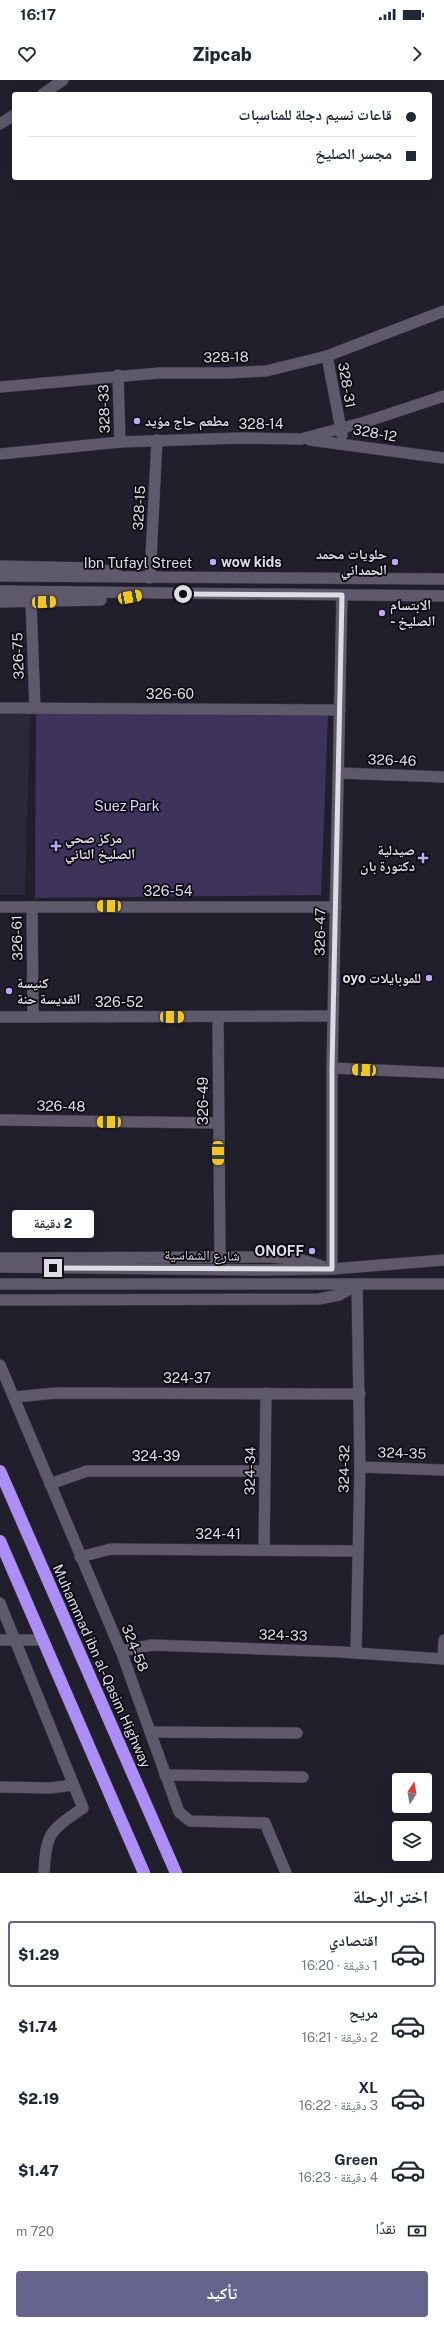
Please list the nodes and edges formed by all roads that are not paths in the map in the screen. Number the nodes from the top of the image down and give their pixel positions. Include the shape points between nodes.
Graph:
1 (63, 80) edge
2 (46, 92) edge
3 (12, 116) edge
4 (0, 124) edge
5 (444, 311) edge
6 (327, 356) junction
7 (118, 375) junction
8 (0, 387) edge
9 (444, 396) edge
10 (340, 430) junction
11 (301, 439) junction
12 (157, 440) junction
13 (120, 442) junction
14 (345, 443) junction
15 (0, 454) edge
16 (444, 458) edge
17 (0, 566) edge
18 (0, 576) edge
19 (150, 578) junction
20 (444, 579) edge
21 (0, 591) edge
22 (151, 593) junction
23 (342, 595) junction
24 (444, 596) edge
25 (0, 602) edge
26 (31, 602) junction
27 (0, 708) edge
28 (35, 708) junction
29 (340, 710) junction
30 (338, 773) junction
31 (444, 777) edge
32 (0, 907) edge
33 (32, 907) junction
34 (336, 907) junction
35 (333, 1016) junction
36 (0, 1017) edge
37 (33, 1017) junction
38 (218, 1017) junction
39 (332, 1068) junction
40 (444, 1073) edge
41 (0, 1120) edge
42 (217, 1123) junction
43 (220, 1257) junction
44 (0, 1258) edge
45 (444, 1260) edge
46 (0, 1268) edge
47 (332, 1269) junction
48 (0, 1284) edge
49 (444, 1284) edge
50 (357, 1285) junction
51 (0, 1300) edge
52 (0, 1365) edge
53 (266, 1393) junction
54 (360, 1394) junction
55 (15, 1397) junction
56 (360, 1467) junction
57 (444, 1470) edge
58 (0, 1471) edge
59 (265, 1471) junction
60 (50, 1484) junction
61 (0, 1541) edge
62 (264, 1549) junction
63 (358, 1551) junction
64 (80, 1557) junction
65 (0, 1603) edge
66 (0, 1640) edge
67 (15, 1640) junction
68 (43, 1640) junction
69 (444, 1640) edge
70 (121, 1651) junction
71 (356, 1653) junction
72 (443, 1659) edge
73 (150, 1732) junction
74 (297, 1733) dead end
75 (166, 1774) junction
76 (303, 1777) dead end
77 (73, 1785) junction
78 (0, 1787) edge
79 (44, 1873) edge
80 (144, 1873) edge
81 (176, 1873) edge
82 (288, 1873) edge

1 - 2 street
3 - 4 street
5 - 6 street, 328-18
6 - 7 street, 328-18 via 266,371
6 - 10 street, 328-31
7 - 8 street, 328-18
7 - 13 street, 328-33
9 - 10 street, 328-14
10 - 11 street, 328-14
10 - 14 street, 328-31
11 - 12 street, 328-14
11 - 14 street, 328-12
12 - 13 street, 328-14
12 - 19 street, 328-15
13 - 15 street, 328-14
14 - 16 street, 328-12
17 - 19 street via 88,568
18 - 19 street, Ibn Tufayl Street
19 - 20 street, Ibn Tufayl Street
21 - 22 street, Ibn Tufayl Street
22 - 23 street, Ibn Tufayl Street
22 - 26 street via 121,599
23 - 24 street, Ibn Tufayl Street
23 - 29 street, 326-47
25 - 26 street
26 - 28 street, 326-75
27 - 28 street, 326-60
28 - 29 street, 326-60
29 - 30 street, 326-47
30 - 31 street, 326-46
30 - 34 street, 326-47
32 - 33 street, 326-54
33 - 34 street, 326-54
33 - 37 street, 326-61
34 - 35 street, 326-47
35 - 38 street, 326-52
35 - 39 street, 326-47
36 - 37 street, 326-52
37 - 38 street, 326-52
38 - 42 street, 326-49
39 - 40 street
39 - 47 street, 326-47
41 - 42 street, 326-48
42 - 43 street, 326-49
43 - 44 street
43 - 47 street via 286,1258
45 - 47 street, شارع الشماسية
46 - 47 street, شارع الشماسية
48 - 50 street, شارع الشماسية
49 - 50 street, شارع الشماسية
50 - 51 street via 339,1295 319,1299
50 - 54 street, 324-32
52 - 55 street, 324-58
53 - 54 street, 324-37
53 - 55 street, 324-37 via 56,1393
53 - 59 street, 324-34
54 - 56 street, 324-32
55 - 60 street, 324-58
56 - 57 street, 324-35
56 - 63 street, 324-32
58 - 81 highway, Muhammad ibn al-Qasim Highway
59 - 60 street, 324-39 via 87,1471
59 - 62 street, 324-34
60 - 64 street, 324-58
61 - 68 highway
62 - 63 street, 324-41
62 - 64 street, 324-41 via 111,1549
63 - 71 street, 324-32
64 - 70 street, 324-58
65 - 67 street
66 - 67 street
67 - 68 street
67 - 77 street
68 - 80 highway
69 - 72 street
70 - 71 street, 324-33 via 152,1645
70 - 73 street, 324-58
71 - 72 street, 324-33
73 - 74 street
73 - 75 street, 324-58
75 - 76 street
75 - 82 street, 324-58 via 179,1812 190,1821 265,1823
77 - 78 street via 50,1788
77 - 79 street via 82,1808 50,1834 46,1844

